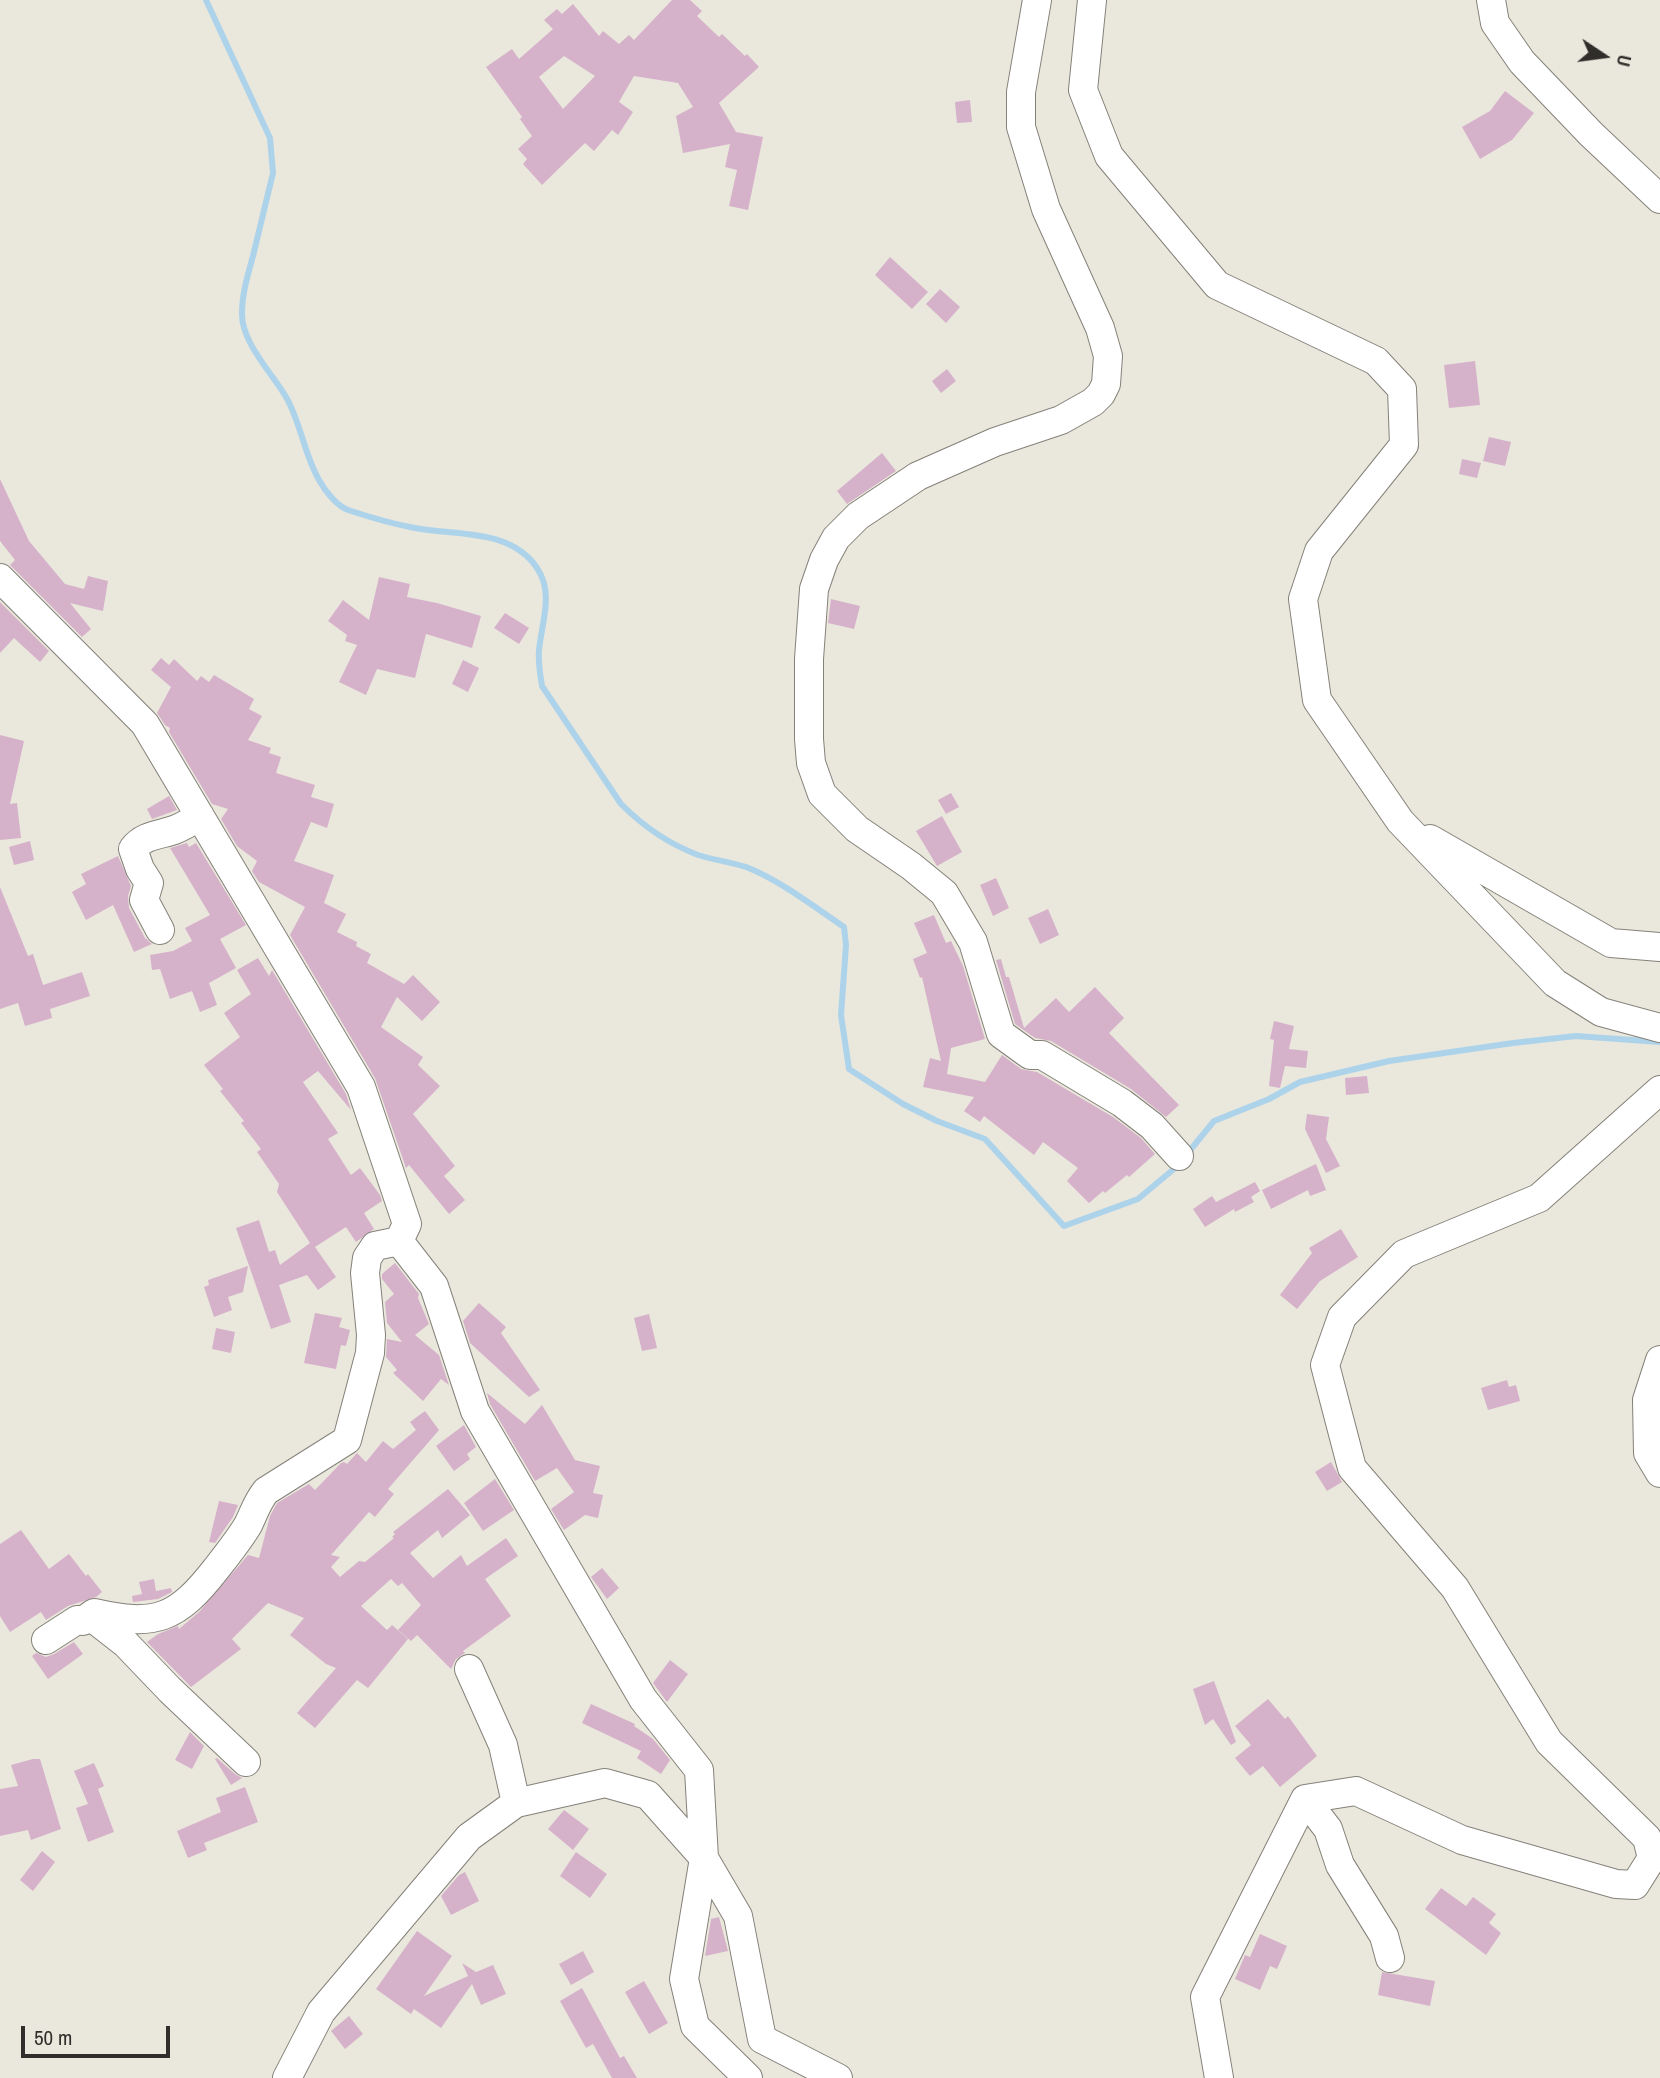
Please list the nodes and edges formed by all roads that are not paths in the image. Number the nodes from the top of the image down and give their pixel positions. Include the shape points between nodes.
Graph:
1 (1037, 0) edge
2 (1092, 0) edge
3 (1491, 0) edge
4 (1660, 199) edge
5 (0, 578) edge
6 (200, 816) junction
7 (1400, 821) junction
8 (160, 930) dead end
9 (1660, 947) edge
10 (1660, 1028) edge
11 (1660, 1090) edge
12 (1179, 1156) dead end
13 (399, 1241) junction
14 (1660, 1360) edge
15 (1660, 1473) edge
16 (83, 1621) junction
17 (46, 1640) dead end
18 (468, 1670) dead end
19 (246, 1762) dead end
20 (1304, 1799) junction
21 (516, 1803) junction
22 (704, 1858) junction
23 (1390, 1958) dead end
24 (287, 2078) edge
25 (748, 2078) edge
26 (838, 2078) edge
27 (1219, 2078) edge

1 - 12 street via 1021,92 1021,127 1046,209 1100,328 1108,356 1106,384 1093,402 1061,420 995,442 918,476 858,516 836,538 814,589 808,739 822,794 844,818 944,893 973,942 1001,1034 1030,1055 1042,1055 1122,1103 1152,1126
2 - 7 street via 1083,90 1109,156 1217,285 1376,361 1402,389 1404,445 1319,551 1303,599 1317,700
3 - 4 street via 1495,23 1522,62
5 - 6 street via 145,724
6 - 8 street via 133,849 149,883 144,901
6 - 13 street via 361,1087 407,1224
7 - 9 street via 1611,943
7 - 10 street via 1555,983 1601,1012
11 - 20 street via 1539,1198 1404,1254 1342,1318 1325,1365 1352,1468 1455,1588 1549,1742 1647,1838 1653,1858 1634,1885 1616,1884 1462,1840 1356,1791
13 - 16 street via 376,1246 367,1258 370,1353 347,1440 266,1491 227,1555 196,1595 175,1610 140,1620 94,1613
13 - 22 street via 433,1286 475,1411 643,1699 699,1770
14 - 15 street via 1647,1400 1648,1453
16 - 17 street via 77,1620
16 - 19 street via 94,1619 126,1644
18 - 21 street via 503,1745
20 - 23 street via 1328,1829 1340,1865 1384,1936
20 - 27 street via 1205,1997
21 - 22 street via 605,1783 648,1795
21 - 24 street via 469,1837 321,2012
22 - 25 street via 684,1979 695,2026
22 - 26 street via 738,1916 762,2039

